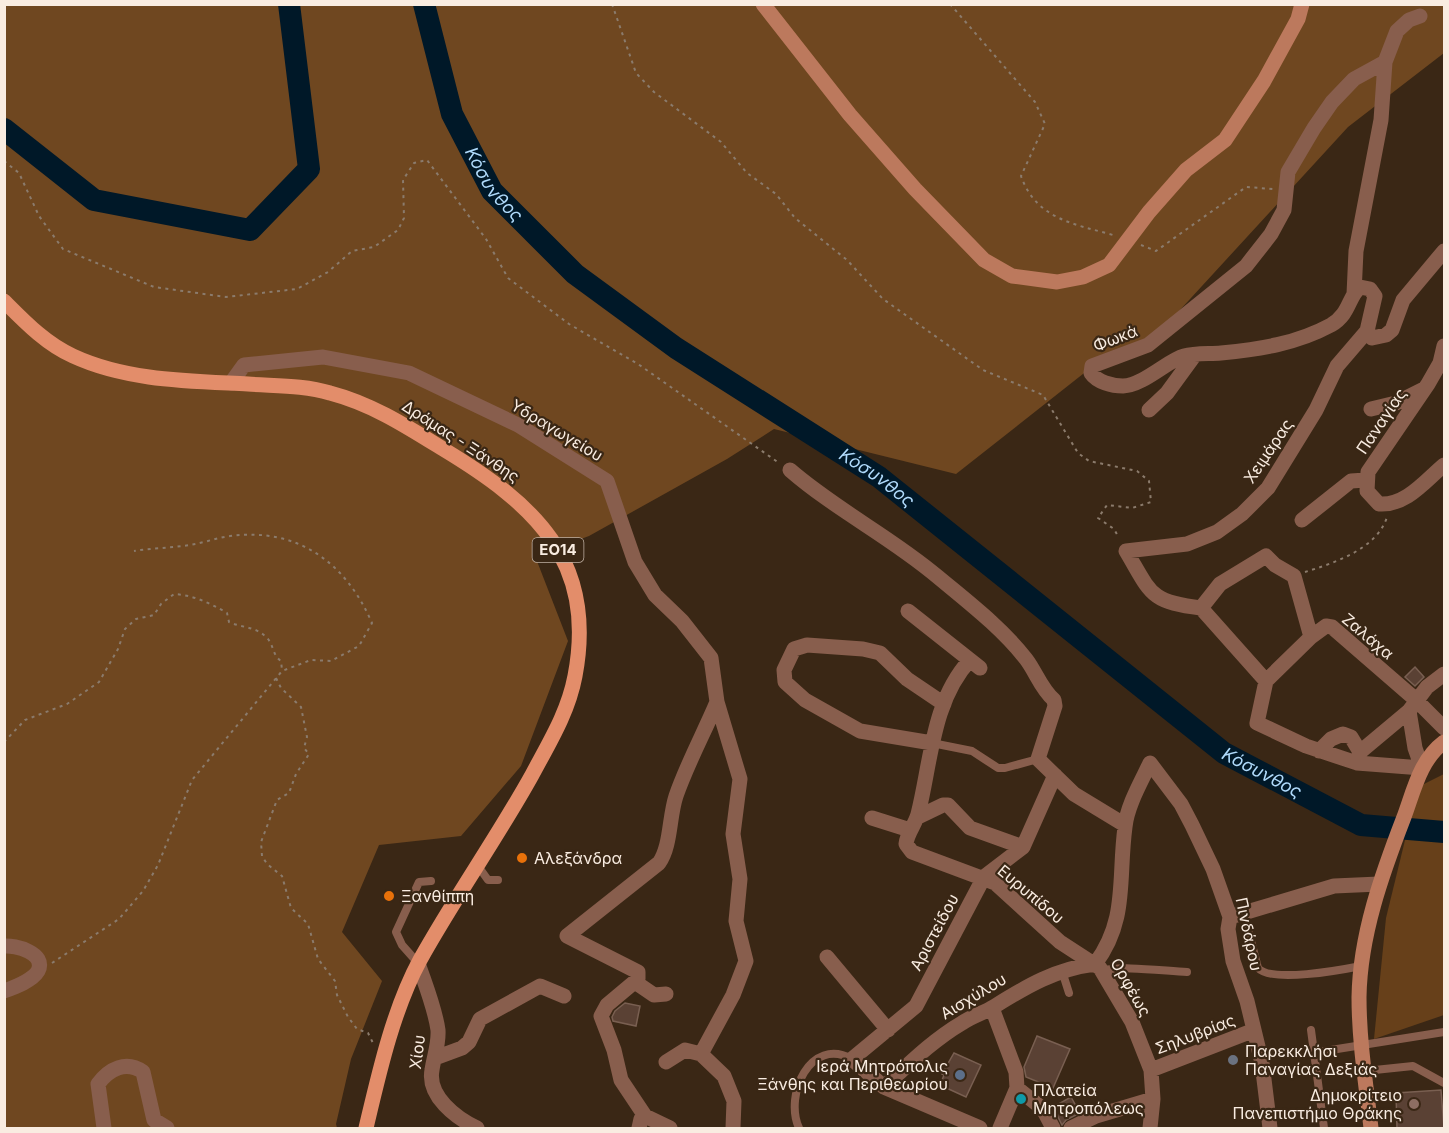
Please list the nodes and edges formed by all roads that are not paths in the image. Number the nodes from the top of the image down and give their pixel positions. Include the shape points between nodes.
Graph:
1 (763, 4) edge
2 (1302, 4) edge
3 (1420, 16) dead end
4 (1385, 62) junction
5 (1444, 251) edge
6 (1360, 291) junction
7 (4, 301) edge
8 (1366, 331) junction
9 (1444, 346) edge
10 (1194, 356) junction
11 (231, 383) junction
12 (1424, 389) junction
13 (1371, 409) dead end
14 (1149, 410) dead end
15 (1444, 465) edge
16 (790, 470) road end
17 (1366, 480) junction
18 (1302, 520) dead end
19 (1201, 608) junction
20 (908, 610) dead end
21 (1311, 637) junction
22 (1444, 674) edge
23 (1266, 681) junction
24 (717, 702) junction
25 (944, 704) junction
26 (1412, 705) junction
27 (1444, 728) edge
28 (1444, 742) edge
29 (932, 743) junction
30 (1319, 751) junction
31 (1359, 758) junction
32 (1038, 759) junction
33 (1150, 763) joint
34 (1422, 768) junction
35 (1055, 775) junction
36 (872, 818) dead end
37 (914, 823) junction
38 (1125, 825) junction
39 (1023, 847) junction
40 (478, 866) junction
41 (984, 877) junction
42 (1382, 877) junction
43 (431, 880) dead end
44 (498, 880) dead end
45 (1230, 916) junction
46 (1248, 929) dead end
47 (4, 946) edge
48 (827, 957) dead end
49 (418, 963) junction
50 (1361, 966) junction
51 (1098, 968) junction
52 (1062, 970) junction
53 (1187, 972) dead end
54 (635, 982) junction
55 (4, 991) edge
56 (1070, 993) dead end
57 (666, 994) dead end
58 (564, 996) dead end
59 (992, 1008) junction
60 (888, 1030) junction
61 (1311, 1030) dead end
62 (1252, 1031) junction
63 (1444, 1032) edge
64 (1362, 1046) junction
65 (1312, 1053) junction
66 (701, 1054) junction
67 (435, 1058) junction
68 (852, 1059) junction
69 (666, 1062) dead end
70 (1151, 1070) junction
71 (1365, 1071) junction
72 (1444, 1083) edge
73 (884, 1087) junction
74 (1017, 1088) junction
75 (1154, 1099) junction
76 (642, 1122) edge
77 (104, 1128) edge
78 (167, 1128) edge
79 (366, 1128) edge
80 (477, 1128) edge
81 (670, 1128) edge
82 (733, 1128) edge
83 (799, 1128) edge
84 (980, 1128) edge
85 (1000, 1128) edge
86 (1053, 1128) edge
87 (1071, 1128) edge
88 (1150, 1128) edge
89 (1270, 1128) edge
90 (1324, 1128) edge
91 (1371, 1128) edge

1 - 2 street via 850,115 984,260 1012,276 1057,282 1083,277 1109,265 1186,170 1225,140 1264,81 1298,19
3 - 4 street via 1396,31
4 - 6 street via 1381,120 1356,251
4 - 10 street, Φωκά via 1354,79 1332,102 1288,172 1284,210 1246,266 1148,345 1092,366 1091,373 1108,384 1125,386 1184,356
5 - 8 street via 1404,300 1392,330 1379,338 1372,338
6 - 8 street via 1373,292 1375,299
6 - 10 street, Φωκά via 1333,324 1300,340 1264,349
7 - 11 main road, Δράμας - Ξάνθης / ΕΟ14 via 45,339 73,356 134,375
8 - 19 street, Χειμάρας via 1336,366 1316,411 1268,488 1242,514 1217,532 1187,544 1126,551 1152,594 1177,605
9 - 12 street, Παναγίας via 1440,363
10 - 14 street
11 - 24 street, Υδραγωγείου via 244,365 323,357 409,373 518,425 562,451 607,481 635,562 655,595 711,658
11 - 40 main road, Δράμας - Ξάνθης / ΕΟ14 via 328,392 399,420 515,497 543,526 565,561 579,627 575,675 560,724
12 - 13 street via 1396,403
12 - 17 street, Παναγίας
15 - 17 street, Παναγίας via 1402,500 1390,505 1379,504 1372,498
16 - 32 street via 823,499 891,539 1026,659 1055,706
17 - 18 street via 1351,481
19 - 21 street via 1220,584 1263,557 1270,558 1294,576
19 - 23 street
20 - 25 street, Ευρυπίδου via 975,664
21 - 23 street
21 - 26 street, Ζαλάχα via 1326,626 1332,627
22 - 26 street
23 - 30 street via 1257,723
24 - 54 street via 676,797 665,854 659,863 568,933 570,940 633,967 638,972
24 - 66 street, Υδραγωγείου via 740,779 733,834 740,879 736,921 746,961 733,995
25 - 29 street, Ευρυπίδου
25 - 29 street via 907,679 880,653 863,649 807,645 794,649 784,670 785,682 805,700 860,731
26 - 27 street
26 - 31 street
26 - 34 street via 1415,748
28 - 34 street
29 - 32 lane via 972,751 998,768
29 - 37 street, Ευρυπίδου
30 - 31 street
30 - 31 street via 1343,734 1350,737
31 - 34 street
32 - 35 street
33 - 38 street, Ορφέως
33 - 45 street, Πινδάρου via 1192,825
34 - 42 street
35 - 38 street via 1074,794
35 - 39 street, Αριστείδου
36 - 37 street
37 - 39 street via 943,805 948,806 970,828
37 - 41 street, Ευρυπίδου via 906,844 912,852
38 - 51 street, Ορφέως via 1119,914
39 - 41 street, Αριστείδου
40 - 44 lane via 488,880
40 - 49 main road, Δράμας - Ξάνθης / ΕΟ14
41 - 51 street, Ευρυπίδου via 1060,942
41 - 60 street, Αριστείδου via 916,1006
42 - 45 street
42 - 50 street
43 - 49 lane via 419,882 396,932
45 - 62 street, Πινδάρου via 1233,961 1247,1001
46 - 50 lane via 1258,968 1263,973 1334,972
47 - 55 street via 25,948 39,966 37,973
48 - 60 street
49 - 67 street, Χίου via 437,1027
49 - 79 main road, Δράμας - Ξάνθης / ΕΟ14
50 - 64 street
51 - 52 street, Αισχύλου
51 - 53 lane
51 - 70 street, Ορφέως via 1132,1022
52 - 56 lane
52 - 59 street, Αισχύλου via 1026,986
54 - 57 street via 654,995
54 - 76 street via 607,1005 601,1016 621,1080
58 - 67 street via 540,986 480,1019 470,1042 462,1048
59 - 73 street, Αισχύλου via 946,1033
59 - 74 street via 1016,1072
60 - 68 street, Αριστείδου
61 - 65 lane
62 - 70 street, Σηλυβρίας
62 - 89 street, Πινδάρου via 1262,1063
63 - 64 lane
64 - 65 lane
64 - 71 street
65 - 90 lane
66 - 69 street via 685,1050
66 - 82 street via 724,1076 734,1101
67 - 80 street, Χίου via 432,1086 441,1100
68 - 73 street
68 - 83 lane via 846,1055 823,1055 806,1068 795,1087
70 - 75 street, Ορφέως
71 - 72 lane via 1413,1066
71 - 91 street
73 - 84 street
74 - 85 street
74 - 86 street via 1043,1109
75 - 87 street via 1110,1111
75 - 88 street, Ορφέως
76 - 81 street
77 - 78 street via 98,1084 107,1071 127,1066 143,1072 154,1120

